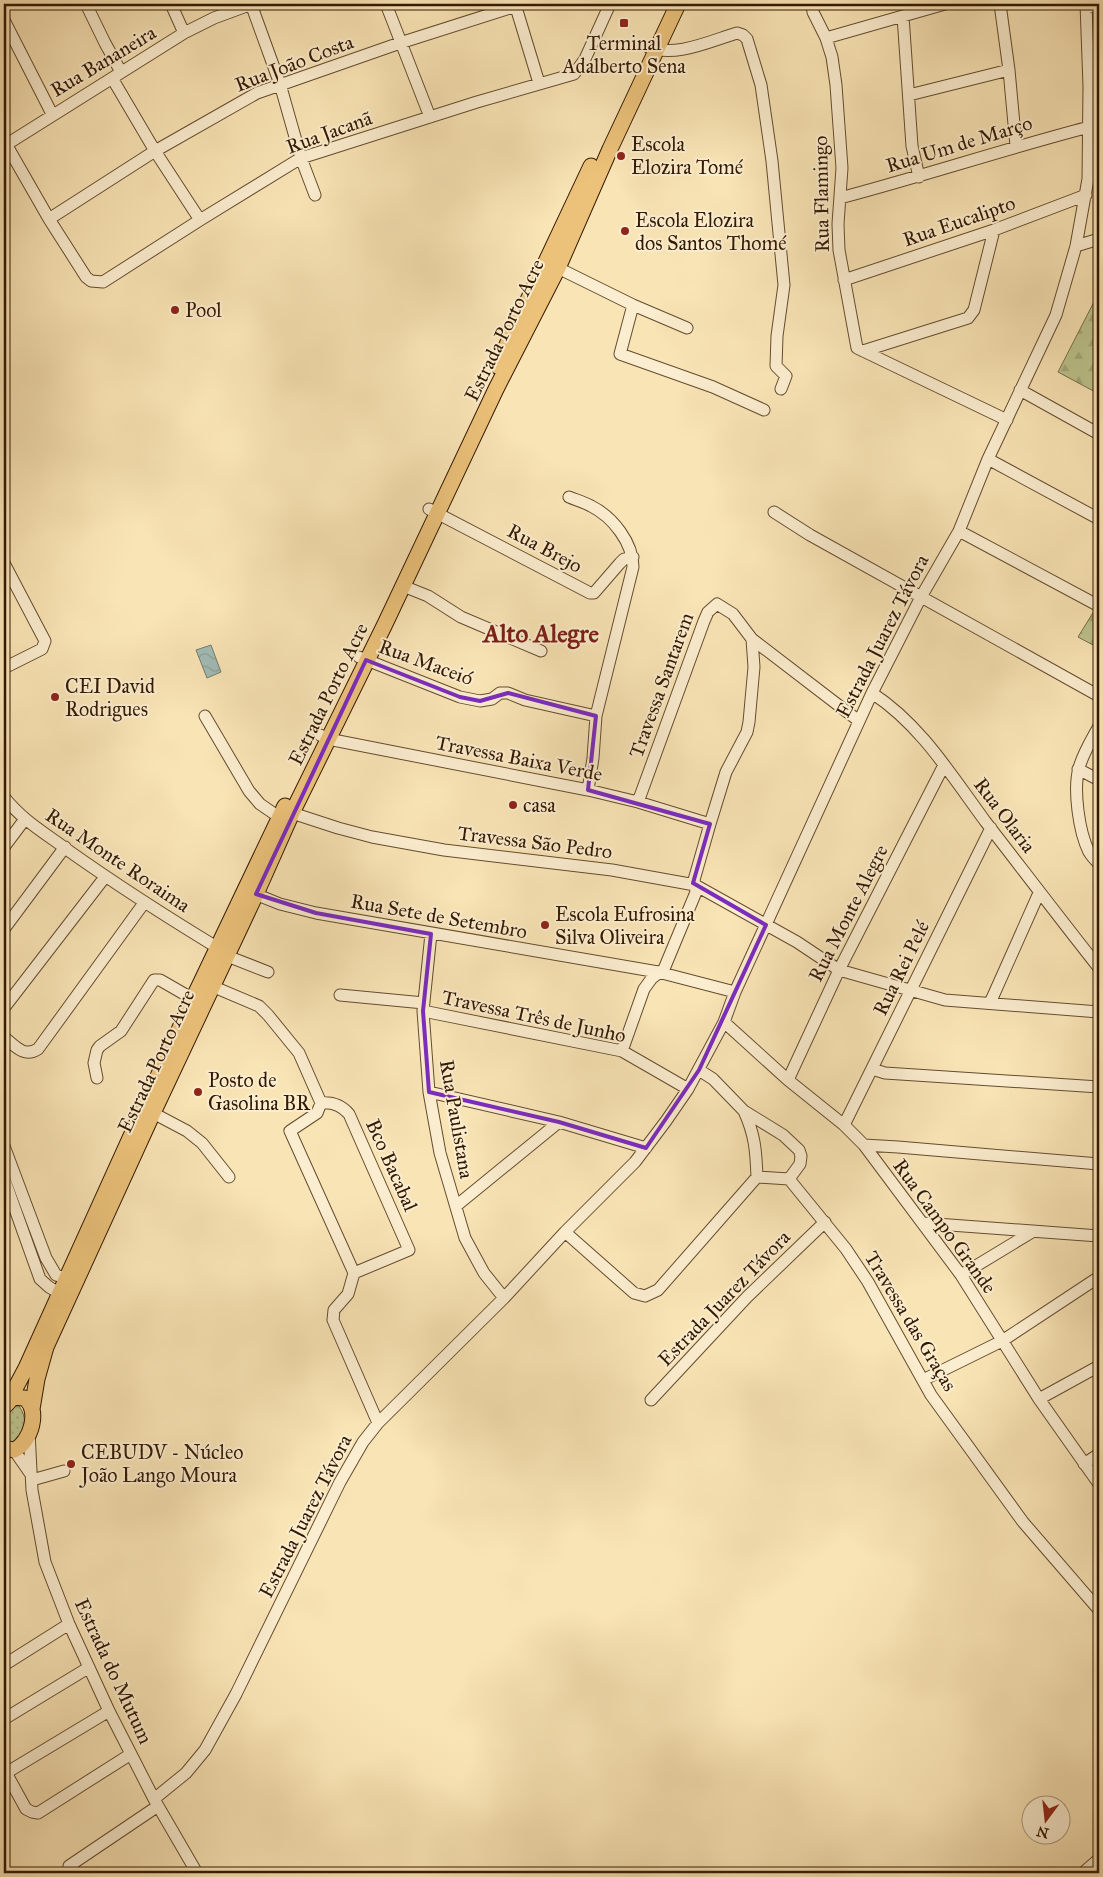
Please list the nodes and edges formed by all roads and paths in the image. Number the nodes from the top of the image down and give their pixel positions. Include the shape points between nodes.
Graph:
1 (86, 4) edge
2 (171, 4) edge
3 (252, 4) edge
4 (386, 4) edge
5 (610, 4) edge
6 (667, 4) edge
7 (678, 4) edge
8 (812, 4) edge
9 (945, 4) edge
10 (1000, 4) edge
11 (1099, 4) edge
12 (516, 5) edge
13 (1086, 6) edge
14 (903, 16) junction
15 (4, 20) edge
16 (184, 33) junction
17 (826, 38) junction
18 (400, 43) junction
19 (652, 48) junction
20 (1009, 70) junction
21 (117, 75) junction
22 (280, 84) junction
23 (539, 84) junction
24 (1094, 85) edge
25 (909, 95) junction
26 (52, 114) junction
27 (430, 117) junction
28 (1089, 127) junction
29 (5, 145) edge
30 (1016, 146) junction
31 (155, 151) junction
32 (301, 158) junction
33 (919, 177) junction
34 (1094, 177) edge
35 (1086, 194) junction
36 (315, 195) dead end
37 (840, 198) junction
38 (49, 219) junction
39 (200, 220) junction
40 (994, 230) junction
41 (1099, 239) edge
42 (1076, 246) junction
43 (558, 268) junction
44 (844, 280) junction
45 (633, 306) junction
46 (687, 328) dead end
47 (860, 350) junction
48 (781, 389) dead end
49 (1020, 390) junction
50 (764, 410) dead end
51 (1007, 420) junction
52 (1099, 434) edge
53 (988, 459) junction
54 (569, 497) dead end
55 (433, 511) junction
56 (774, 512) dead end
57 (1099, 519) edge
58 (959, 531) junction
59 (634, 557) junction
60 (4, 563) edge
61 (402, 586) junction
62 (921, 597) junction
63 (1099, 606) edge
64 (752, 639) junction
65 (541, 651) dead end
66 (363, 659) junction
67 (4, 668) edge
68 (872, 693) junction
69 (1099, 696) edge
70 (204, 716) dead end
71 (596, 716) junction
72 (859, 721) junction
73 (1099, 726) edge
74 (324, 737) junction
75 (944, 765) junction
76 (1078, 769) junction
77 (1099, 780) edge
78 (588, 790) junction
79 (4, 798) edge
80 (638, 802) junction
81 (4, 804) edge
82 (286, 815) junction
83 (21, 817) junction
84 (710, 824) junction
85 (990, 828) junction
86 (4, 847) edge
87 (65, 847) junction
88 (1099, 864) edge
89 (106, 877) junction
90 (695, 885) junction
91 (251, 892) junction
92 (1039, 893) junction
93 (144, 903) junction
94 (766, 925) junction
95 (4, 929) edge
96 (432, 934) junction
97 (222, 952) junction
98 (1099, 968) edge
99 (840, 970) junction
100 (268, 972) dead end
101 (658, 972) junction
102 (207, 984) junction
103 (912, 989) junction
104 (735, 992) junction
105 (340, 995) dead end
106 (193, 999) junction
107 (990, 1003) junction
108 (423, 1007) junction
109 (4, 1008) edge
110 (1099, 1012) edge
111 (724, 1022) junction
112 (4, 1037) edge
113 (622, 1051) junction
114 (872, 1069) junction
115 (699, 1070) junction
116 (97, 1078) dead end
117 (788, 1080) junction
118 (1099, 1087) edge
119 (688, 1089) junction
120 (429, 1092) junction
121 (322, 1103) junction
122 (744, 1111) junction
123 (153, 1113) junction
124 (559, 1122) junction
125 (844, 1125) junction
126 (864, 1145) junction
127 (4, 1146) edge
128 (646, 1148) junction
129 (1099, 1164) edge
130 (757, 1177) junction
131 (4, 1178) edge
132 (228, 1178) dead end
133 (789, 1179) junction
134 (456, 1206) junction
135 (825, 1222) junction
136 (923, 1223) junction
137 (1099, 1229) edge
138 (565, 1232) junction
139 (1032, 1232) junction
140 (1099, 1236) edge
141 (1099, 1244) edge
142 (354, 1273) junction
143 (961, 1275) junction
144 (1099, 1277) edge
145 (66, 1278) junction
146 (59, 1293) junction
147 (504, 1298) junction
148 (1002, 1342) junction
149 (1099, 1366) edge
150 (923, 1380) junction
151 (1039, 1399) junction
152 (651, 1400) dead end
153 (6, 1404) edge
154 (32, 1409) junction
155 (378, 1423) junction
156 (29, 1432) junction
157 (8, 1451) edge
158 (1099, 1454) edge
159 (1084, 1464) junction
160 (64, 1472) dead end
161 (31, 1476) junction
162 (1099, 1484) edge
163 (1099, 1610) edge
164 (69, 1624) junction
165 (4, 1665) edge
166 (88, 1668) junction
167 (109, 1711) junction
168 (4, 1719) edge
169 (131, 1754) junction
170 (5, 1771) edge
171 (156, 1802) junction
172 (1099, 1859) edge
173 (69, 1866) dead end
174 (197, 1873) edge
175 (1083, 1873) edge

1 - 21 street
2 - 16 street
3 - 16 street, Rua Bananeira
3 - 22 street
4 - 18 street
5 - 23 street, Rua Jacanã via 585,59 574,74
6 - 19 main road, Estrada Porto Acre
7 - 19 main road, Estrada Porto Acre
8 - 17 street, Rua Flamingo
9 - 14 street
10 - 20 street
11 - 13 street
12 - 18 street, Rua João Costa
12 - 23 street
13 - 24 street, Estrada Juarez Távora
14 - 17 street
14 - 25 street
15 - 26 street
16 - 21 street, Rua Bananeira
17 - 37 street, Rua Flamingo via 836,85 842,168
18 - 22 street, Rua João Costa
18 - 27 street
19 - 43 main road, Estrada Porto Acre
19 - 48 street via 674,52 737,33 747,39 761,85 784,284 776,366 786,376
19 - 55 main road, Estrada Porto Acre via 606,131
20 - 25 street
20 - 30 street
21 - 26 street, Rua Bananeira
21 - 31 street
22 - 31 street, Rua João Costa via 257,93
22 - 32 street
23 - 27 street, Rua Jacanã
24 - 28 street, Estrada Juarez Távora
25 - 33 street via 912,146
26 - 29 street, Rua Bananeira
27 - 32 street, Rua Jacanã
28 - 30 street, Rua Um de Março
28 - 34 street, Estrada Juarez Távora
29 - 38 street
30 - 33 street, Rua Um de Março
31 - 38 street, Rua João Costa
31 - 39 street
32 - 36 street
32 - 39 street, Rua Jacanã
33 - 37 street, Rua Um de Março
34 - 35 street, Estrada Juarez Távora
35 - 40 street, Rua Eucalipto
35 - 42 street, Estrada Juarez Távora
37 - 44 street, Rua Flamingo via 839,250
38 - 39 street, Rua Jacanã via 86,277 103,282
40 - 44 street, Rua Eucalipto
40 - 47 street via 974,310 968,318
41 - 42 street
42 - 49 street, Estrada Juarez Távora via 1056,315
43 - 45 street
43 - 55 main road, Estrada Porto Acre
44 - 47 street, Rua Flamingo
45 - 46 street
45 - 50 street via 620,354 713,387
47 - 51 street
49 - 51 street, Estrada Juarez Távora
49 - 52 street
51 - 53 street, Estrada Juarez Távora
53 - 57 street
53 - 58 street, Estrada Juarez Távora
54 - 59 street via 603,514 624,538
55 - 59 street, Rua Brejo via 590,593 600,588 620,562
55 - 61 main road, Estrada Porto Acre
55 - 66 main road, Estrada Porto Acre
56 - 62 street
58 - 62 street, Estrada Juarez Távora
58 - 63 street
59 - 71 street
60 - 67 street via 44,638 42,649
61 - 65 street via 428,596 461,617
61 - 66 main road, Estrada Porto Acre
62 - 68 street, Estrada Juarez Távora
62 - 69 street
64 - 72 street
64 - 80 street, Travessa Santarem via 733,614 717,604 708,612
64 - 84 street via 754,667 747,732 726,772
66 - 71 street, Rua Maceió via 460,697 480,701 508,693
66 - 74 main road, Estrada Porto Acre
68 - 72 street, Estrada Juarez Távora
68 - 75 street, Rua Olaria via 913,726
70 - 82 street, Travessa São Pedro via 249,791 260,804
71 - 78 street
72 - 94 street, Estrada Juarez Távora
73 - 76 street
74 - 78 street, Travessa Baixa Verde
74 - 82 main road, Estrada Porto Acre
75 - 85 street, Rua Olaria
75 - 99 street, Rua Monte Alegre
76 - 77 street
76 - 88 street via 1076,786 1082,834 1090,854
78 - 80 street, Travessa Baixa Verde
79 - 83 street, Rua Monte Roraima
80 - 84 street, Travessa Baixa Verde
81 - 83 street
82 - 90 street, Travessa São Pedro via 372,837 444,850 612,870
82 - 91 main road, Estrada Porto Acre
83 - 86 street
83 - 87 street, Rua Monte Roraima
84 - 90 street
85 - 92 street, Rua Olaria
85 - 103 street, Rua Rei Pelé
87 - 89 street, Rua Monte Roraima
87 - 95 street
89 - 93 street, Rua Monte Roraima
89 - 109 street
90 - 94 street, Travessa São Pedro
90 - 101 street via 696,892 666,965
91 - 96 street, Rua Sete de Setembro via 280,904 316,913
91 - 97 main road, Estrada Porto Acre
92 - 98 street, Rua Olaria
92 - 107 street
93 - 97 street, Rua Monte Roraima
93 - 112 street via 38,1049 22,1053
94 - 99 street, Travessa São Pedro
94 - 104 street, Estrada Juarez Távora
96 - 101 street, Rua Sete de Setembro
96 - 108 street, Rua Paulistana
97 - 100 street, Rua Monte Roraima
97 - 102 main road, Estrada Porto Acre
99 - 103 street, Travessa São Pedro
99 - 117 street, Rua Monte Alegre
101 - 104 street, Rua Sete de Setembro
101 - 113 street via 644,989
102 - 106 main road, Estrada Porto Acre
102 - 121 street via 259,1006 268,1015 299,1053
102 - 123 main road, Estrada Porto Acre
103 - 107 street, Travessa São Pedro via 945,1000
103 - 114 street, Rua Rei Pelé
104 - 111 street, Estrada Juarez Távora
105 - 108 street, Travessa Três de Junho
106 - 116 street via 160,980 154,980 121,1031 100,1046 94,1063
106 - 145 main road, Estrada Porto Acre
107 - 110 street, Travessa São Pedro
108 - 113 street, Travessa Três de Junho
108 - 120 street, Rua Paulistana
111 - 115 street, Estrada Juarez Távora
111 - 117 street, Rua Campo Grande
113 - 119 street, Travessa Três de Junho
114 - 118 street via 885,1073
114 - 125 street, Rua Rei Pelé
115 - 119 street, Estrada Juarez Távora
115 - 122 street via 713,1079
117 - 125 street, Rua Campo Grande
119 - 128 street, Estrada Juarez Távora
120 - 124 street
120 - 134 street, Rua Paulistana via 440,1153
121 - 142 street via 317,1114 290,1131
121 - 142 street, Bco Bacabal via 329,1102 349,1114 409,1250
122 - 130 street via 757,1149
122 - 133 street via 783,1135 799,1150 800,1164
123 - 132 street via 202,1143
123 - 154 main road, Estrada Porto Acre via 46,1347
124 - 128 street
124 - 134 street
125 - 126 street, Rua Campo Grande
126 - 129 street
126 - 136 street, Rua Campo Grande
127 - 145 street via 46,1258 56,1275
128 - 138 street, Estrada Juarez Távora
130 - 133 street
130 - 138 street via 658,1290 649,1295 634,1293
131 - 146 street via 40,1279
133 - 135 street, Travessa das Graças
134 - 147 street, Rua Paulistana via 473,1255
135 - 150 street, Travessa das Graças via 868,1282
135 - 152 street, Estrada Juarez Távora via 747,1297
136 - 139 street
136 - 143 street, Rua Campo Grande
137 - 140 street
138 - 147 street, Estrada Juarez Távora
139 - 140 street
139 - 143 street
140 - 141 street
142 - 155 street via 348,1294 336,1307 333,1320
143 - 148 street, Rua Campo Grande
144 - 148 street
145 - 146 main road, Estrada Porto Acre
146 - 153 main road, Estrada Porto Acre via 26,1368
147 - 155 street, Estrada Juarez Távora
148 - 150 street
148 - 151 street, Rua Campo Grande
149 - 151 street
150 - 163 street, Travessa das Graças via 1023,1522
151 - 159 street, Rua Campo Grande
153 - 154 main road via 13,1397 24,1398
154 - 156 main road, Estrada Porto Acre
155 - 171 street, Estrada Juarez Távora via 340,1482 205,1750
156 - 157 main road via 23,1444
156 - 161 street, Estrada do Mutum
157 - 161 street, Estrada do Mutum
158 - 159 street
159 - 162 street, Rua Campo Grande
160 - 161 street
161 - 164 street, Estrada do Mutum via 45,1562
164 - 165 street
164 - 166 street, Estrada do Mutum
166 - 167 street, Estrada do Mutum
166 - 168 street
167 - 169 street, Estrada do Mutum
167 - 170 street
169 - 170 street via 38,1813 26,1809
169 - 171 street, Estrada do Mutum
171 - 173 street, Estrada Juarez Távora
171 - 174 street, Estrada do Mutum
172 - 175 street

